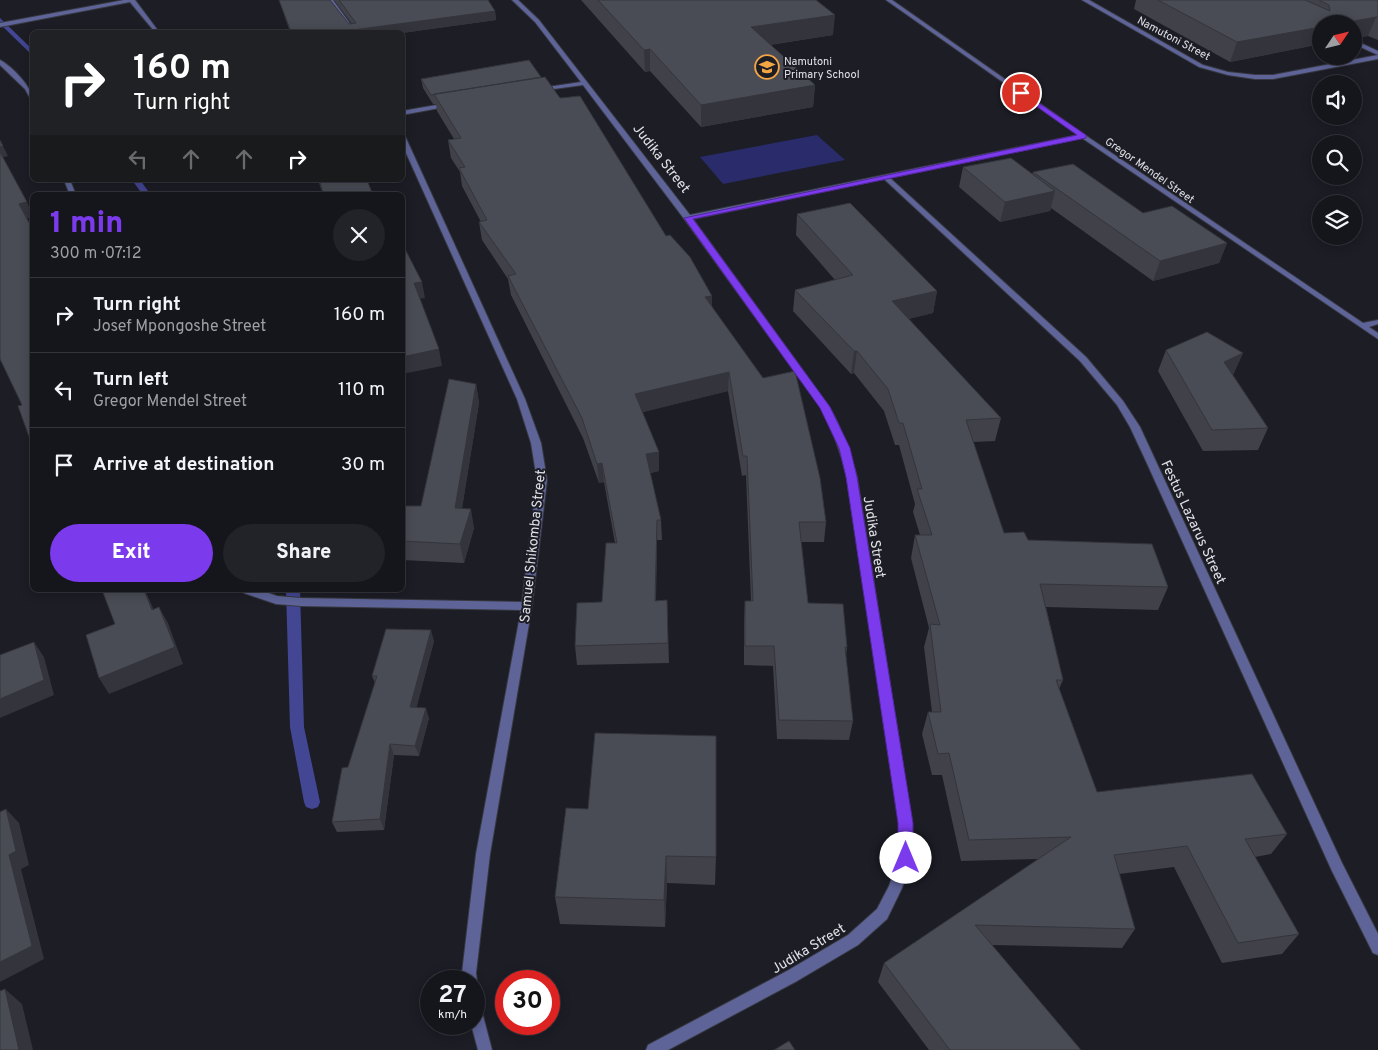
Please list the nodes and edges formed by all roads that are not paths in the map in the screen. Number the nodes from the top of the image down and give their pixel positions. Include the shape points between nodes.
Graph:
1 (131, 0) edge
2 (330, 0) edge
3 (515, 0) edge
4 (889, 0) edge
5 (1084, 0) edge
6 (0, 25) edge
7 (155, 30) edge
8 (352, 30) edge
9 (1362, 46) edge
10 (1378, 55) edge
11 (0, 62) edge
12 (585, 83) junction
13 (537, 91) edge
14 (30, 93) edge
15 (460, 103) edge
16 (405, 112) edge
17 (1084, 136) junction
18 (405, 143) edge
19 (886, 178) junction
20 (688, 218) junction
21 (1378, 322) edge
22 (1362, 326) junction
23 (1378, 337) edge
24 (254, 592) edge
25 (527, 606) junction
26 (1378, 948) edge
27 (469, 970) edge
28 (481, 1035) edge
29 (485, 1050) edge
30 (653, 1050) edge

1 - 6 street
1 - 7 street
2 - 8 street
3 - 12 street, Judika Street via 537,21
4 - 17 street, Gregor Mendel Street
5 - 10 street, Namutoni Street via 1201,66 1218,72 1273,77
9 - 10 street
11 - 14 street
12 - 13 street
12 - 20 street, Judika Street
15 - 16 street
17 - 19 street
17 - 22 street, Gregor Mendel Street
18 - 25 street, Samuel Shikomba Street via 521,399 536,443 542,480
19 - 20 street
19 - 26 street, Festus Lazarus Street via 1083,359 1120,403 1146,451 1337,867
20 - 30 street, Judika Street via 825,407 845,448 906,823 906,858 882,914 853,940
21 - 22 street
22 - 23 street, Gregor Mendel Street
24 - 25 street via 276,600 301,602
25 - 27 street, Samuel Shikomba Street via 483,854
28 - 29 street

